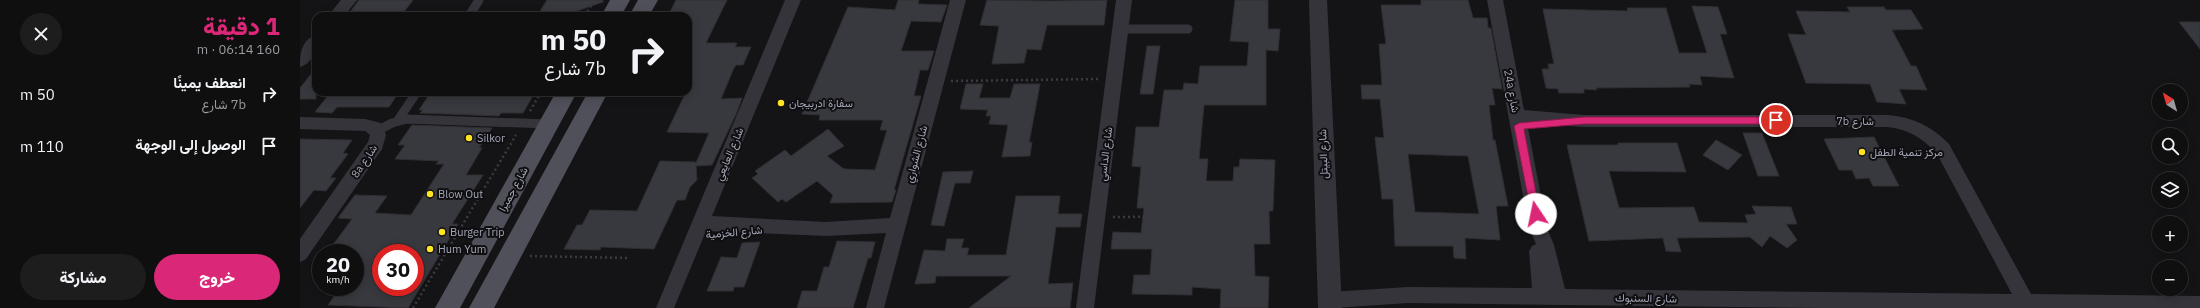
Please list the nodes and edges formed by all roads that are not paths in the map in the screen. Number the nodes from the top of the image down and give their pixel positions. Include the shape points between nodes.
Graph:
1 (349, 0) edge
2 (479, 0) edge
3 (620, 0) edge
4 (648, 0) edge
5 (793, 0) edge
6 (958, 0) edge
7 (1124, 0) edge
8 (1318, 0) edge
9 (1495, 0) edge
10 (339, 12) edge
11 (472, 12) edge
12 (612, 12) edge
13 (641, 12) edge
14 (1120, 29) junction
15 (1188, 29) dead end
16 (312, 46) edge
17 (300, 61) edge
18 (414, 96) edge
19 (565, 96) edge
20 (596, 96) edge
21 (398, 120) junction
22 (1518, 121) junction
23 (300, 123) edge
24 (548, 124) junction
25 (377, 131) junction
26 (698, 229) junction
27 (895, 231) junction
28 (300, 254) edge
29 (1406, 295) junction
30 (1550, 297) junction
31 (1330, 298) edge
32 (2026, 302) junction
33 (1809, 304) edge
34 (1883, 304) edge
35 (2200, 304) edge
36 (447, 308) edge
37 (481, 308) edge
38 (665, 308) edge
39 (875, 308) edge
40 (1085, 308) edge
41 (1424, 308) edge

1 - 10 street
2 - 11 lane
3 - 12 main road
4 - 13 main road
5 - 26 street, شارع العايعي
6 - 27 street, شارع الشواري
7 - 14 street, شارع الداسي
8 - 31 street, شارع البيتل
9 - 22 street, 24a شارع
14 - 15 lane
14 - 40 street, شارع الداسي
16 - 17 street
18 - 21 lane
19 - 24 main road, شارع جميرا
20 - 37 main road
21 - 24 lane
21 - 25 lane
22 - 30 street, 24a شارع via 1538,228 1538,245
22 - 32 street, 7b شارع via 1887,120 1913,126 1935,140 1943,149
23 - 25 street, 8a شارع via 365,124
24 - 36 main road, شارع جميرا
25 - 28 street, 8a شارع via 376,144
26 - 27 street, شارع الخزمية
26 - 38 street, شارع العايعي
27 - 39 street, شارع الشواري
29 - 30 street, شارع السنبوك
29 - 31 street, شارع السنبوك
29 - 41 street
30 - 33 street, شارع السنبوك
32 - 34 street, شارع السنبوك
32 - 35 street, شارع السنبوك
33 - 34 street, شارع السنبوك

